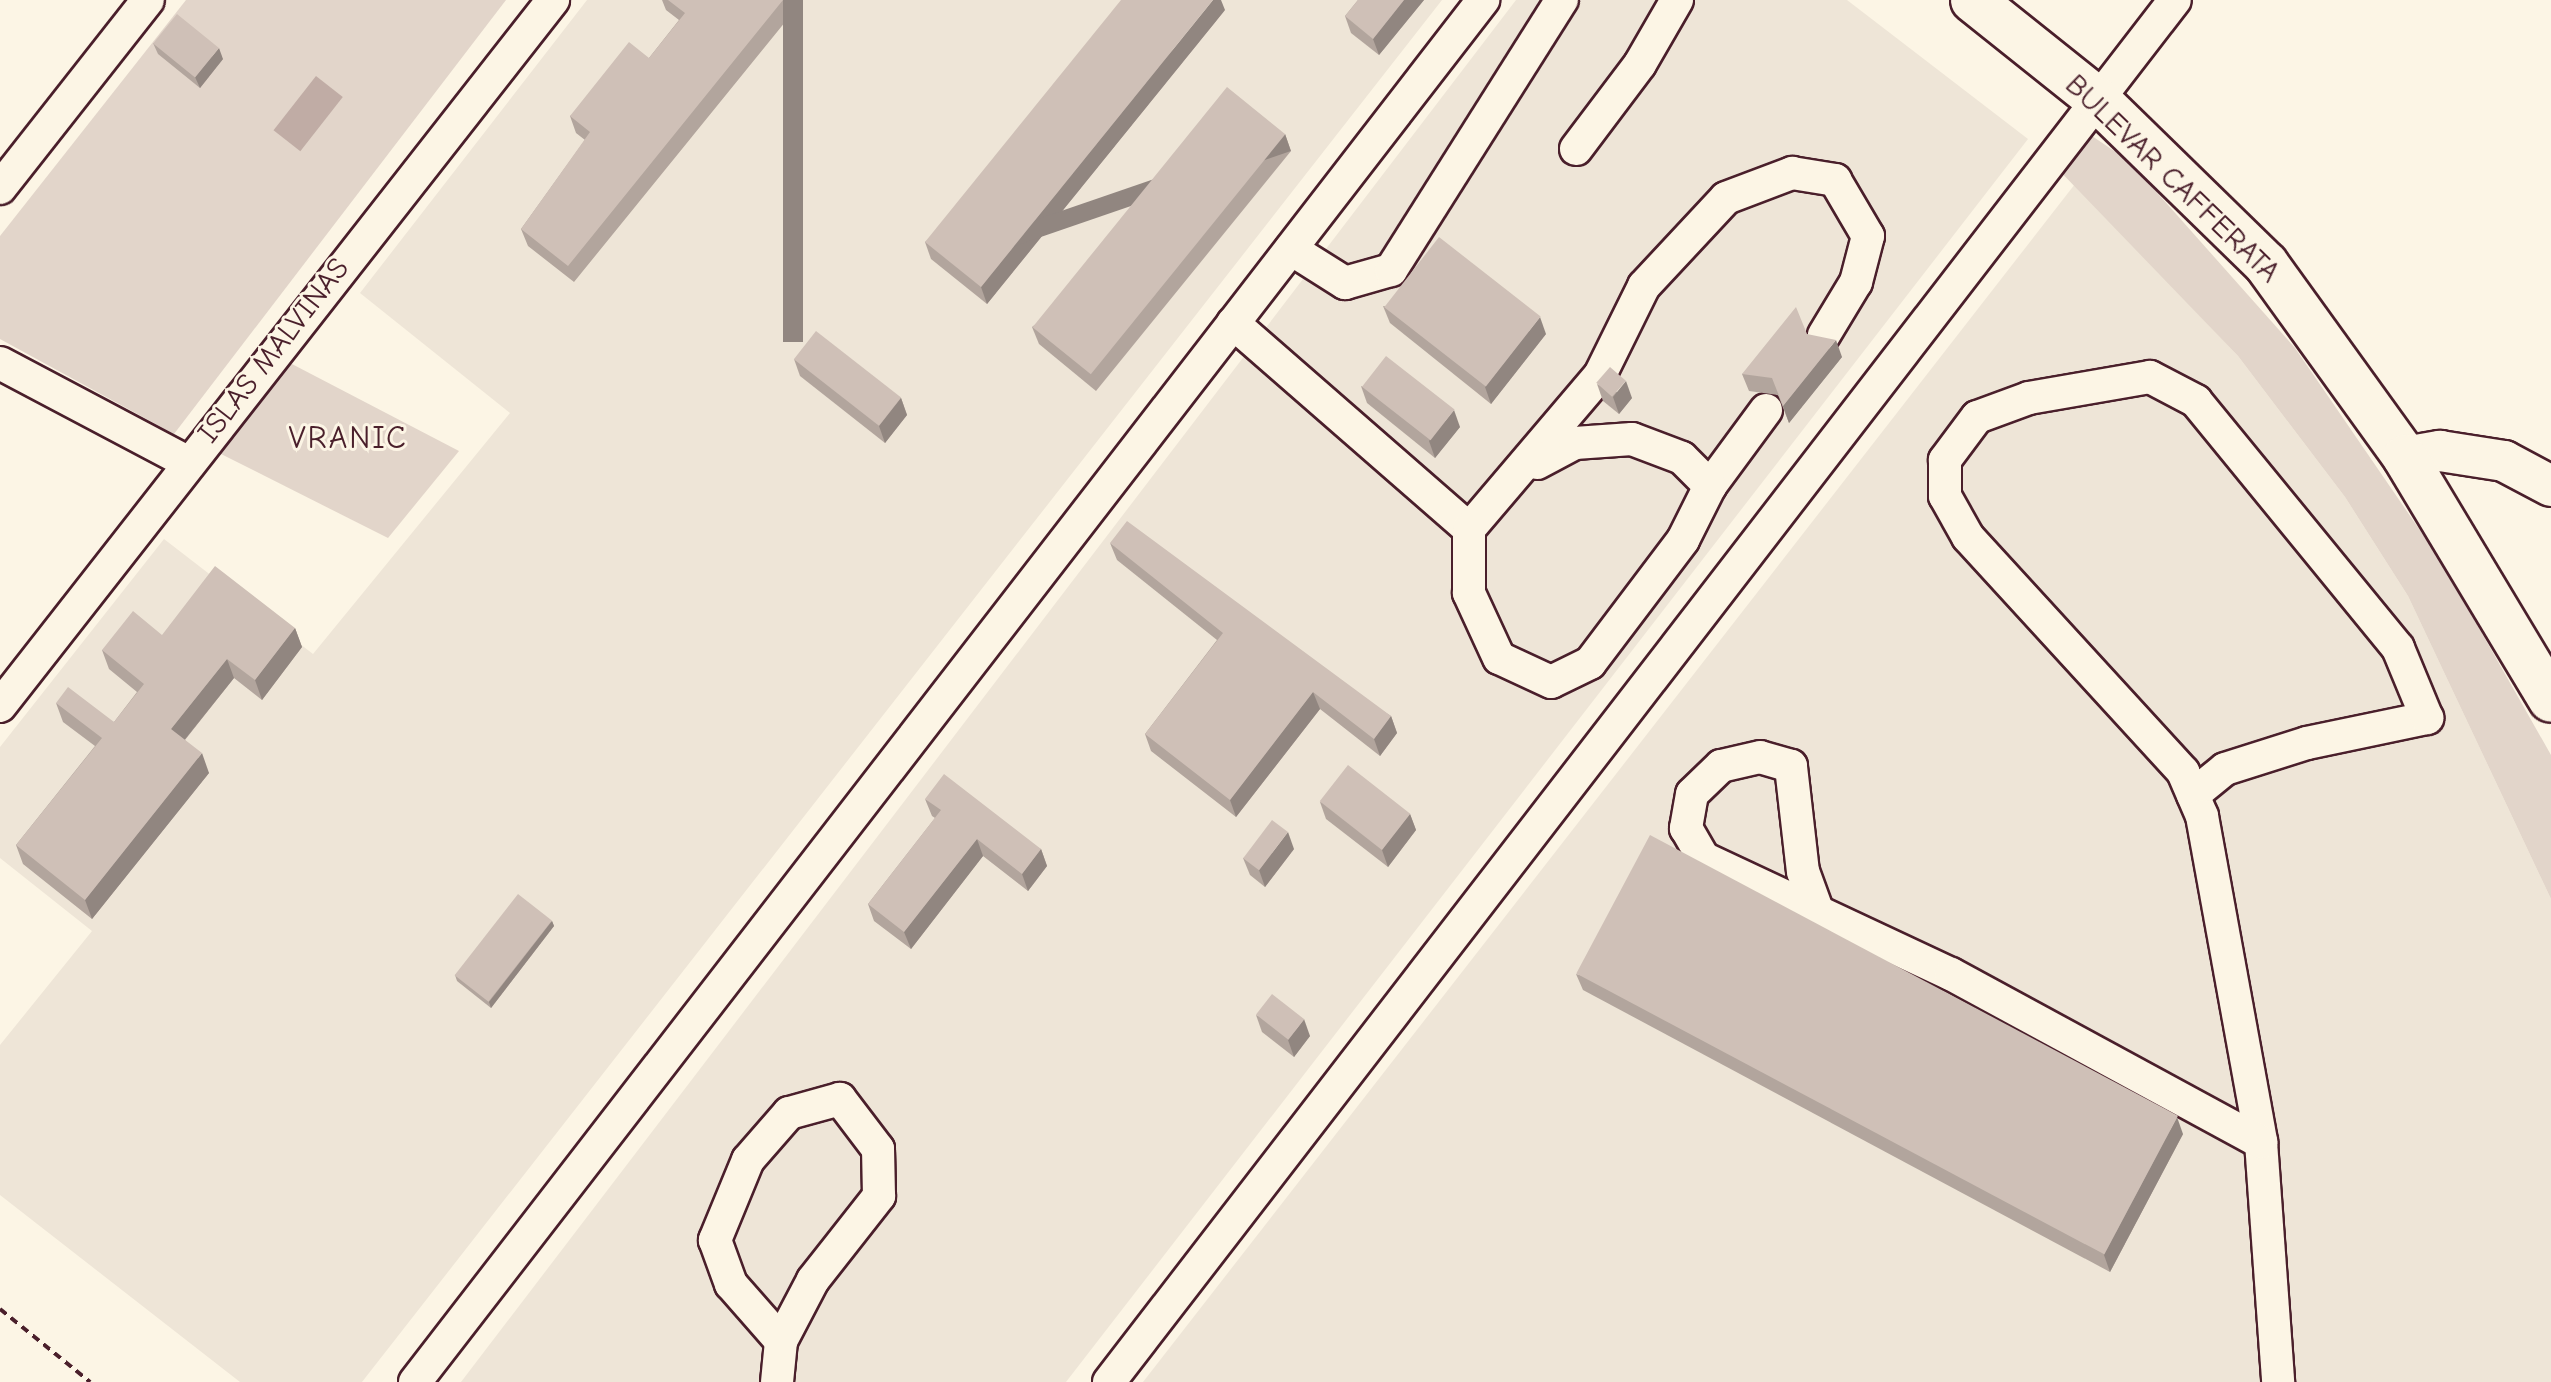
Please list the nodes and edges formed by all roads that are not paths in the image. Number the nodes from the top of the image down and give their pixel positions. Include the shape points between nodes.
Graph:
1 (148, 0) edge
2 (553, 0) edge
3 (1483, 0) edge
4 (1562, 0) edge
5 (1677, 0) edge
6 (1973, 0) edge
7 (2175, 0) edge
8 (2097, 99) junction
9 (1576, 149) dead end
10 (1, 182) edge
11 (1291, 249) junction
12 (1233, 323) junction
13 (1824, 335) edge
14 (0, 363) edge
15 (1766, 410) dead end
16 (2405, 457) junction
17 (187, 462) junction
18 (1530, 466) junction
19 (1710, 486) junction
20 (2551, 486) edge
21 (1469, 529) junction
22 (2551, 700) edge
23 (0, 706) edge
24 (2193, 795) junction
25 (1816, 907) junction
26 (2261, 1142) junction
27 (781, 1341) junction
28 (415, 1382) edge
29 (777, 1382) edge
30 (1109, 1382) edge
31 (2278, 1382) edge

1 - 10 street
2 - 17 street, ISLAS MALVINAS
3 - 11 street
4 - 11 street via 1391,270 1345,283
5 - 9 street
6 - 8 highway, BULEVAR CAFFERATA
7 - 8 street
8 - 16 highway, BULEVAR CAFFERATA via 2266,264
8 - 30 street
11 - 12 street
12 - 21 street
12 - 28 street
13 - 18 street via 1856,282 1868,236 1835,180 1792,173 1726,198 1644,286 1600,375
14 - 17 street
15 - 19 street
16 - 20 main road via 2440,451 2504,461
16 - 22 highway, BULEVAR CAFFERATA
17 - 23 street, ISLAS MALVINAS
18 - 19 street via 1575,443 1632,439 1682,458
18 - 21 street
19 - 21 street via 1683,540 1590,663 1551,682 1499,658 1469,593
24 - 24 street via 2225,769 2427,718 2398,648 2196,401 2150,377 2029,398 1977,417 1945,460 1945,496 1968,537 2183,772
24 - 26 street
25 - 25 street via 1803,872 1791,766 1760,757 1721,766 1690,805 1686,828 1703,858 1777,898
25 - 26 street
26 - 31 street
27 - 27 street via 813,1280 879,1196 878,1149 840,1099 789,1113 758,1149 715,1240 731,1284
27 - 29 street

